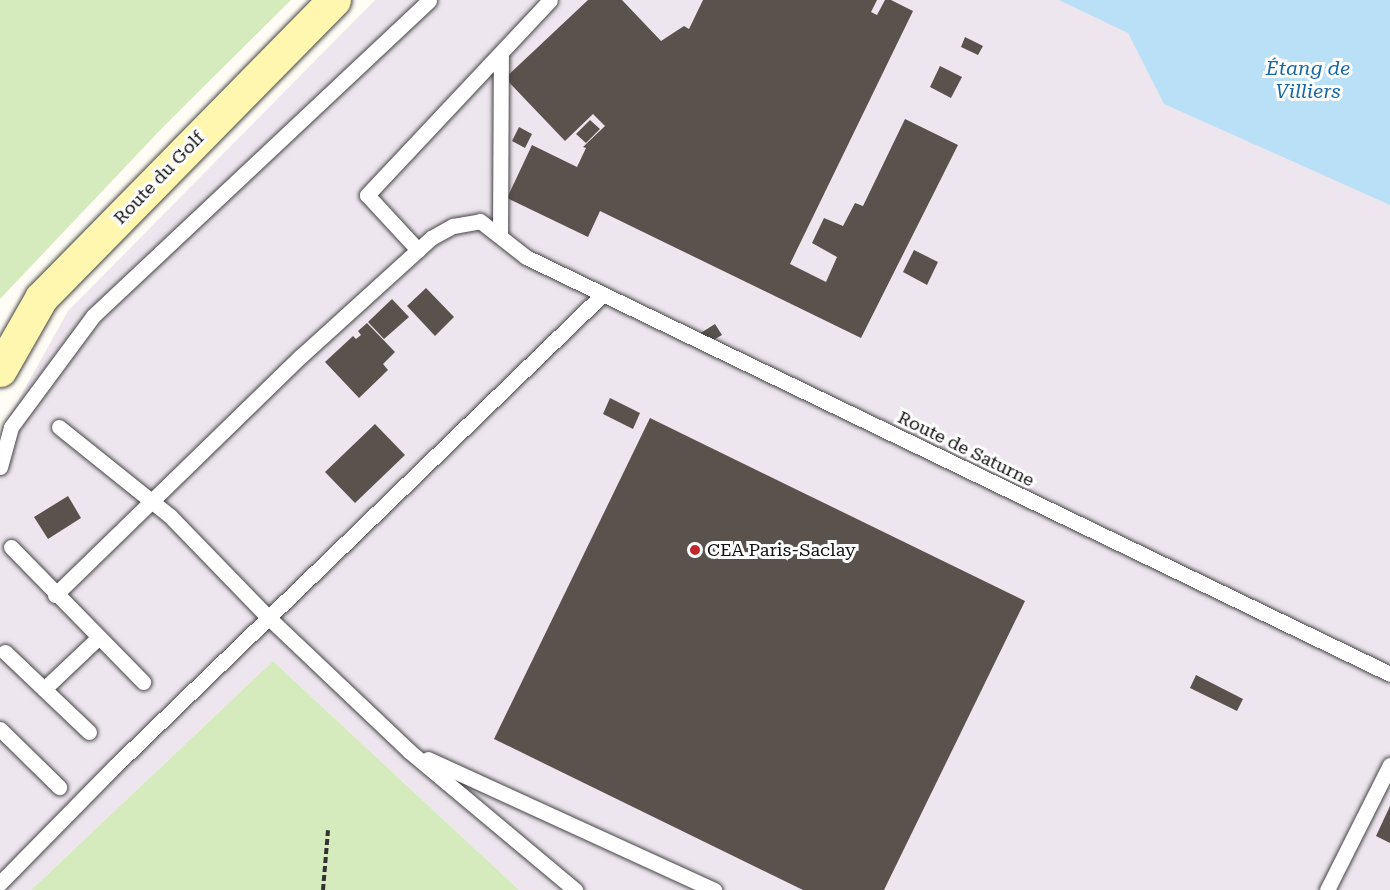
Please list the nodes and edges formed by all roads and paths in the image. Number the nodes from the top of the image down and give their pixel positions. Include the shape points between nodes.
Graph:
1 (334, 0) edge
2 (429, 0) edge
3 (550, 0) edge
4 (501, 57) junction
5 (500, 233) junction
6 (418, 250) junction
7 (602, 295) junction
8 (0, 370) edge
9 (59, 427) dead end
10 (0, 467) edge
11 (150, 500) junction
12 (11, 547) dead end
13 (55, 595) junction
14 (269, 618) junction
15 (98, 638) junction
16 (5, 652) dead end
17 (1390, 674) edge
18 (143, 682) dead end
19 (44, 689) junction
20 (0, 729) edge
21 (90, 732) dead end
22 (409, 751) junction
23 (1390, 765) edge
24 (60, 787) dead end
25 (328, 830) dead end
26 (0, 883) edge
27 (323, 890) edge
28 (575, 890) edge
29 (714, 890) edge
30 (1327, 890) edge

1 - 8 street, Route du Golf via 42,298
2 - 10 lane via 93,316 11,427
3 - 4 lane
4 - 5 lane
4 - 6 lane via 367,195
5 - 6 lane via 480,221 453,226
5 - 7 lane, Route de Saturne via 526,257
6 - 11 lane
7 - 14 lane
7 - 17 lane, Route de Saturne
9 - 11 lane
11 - 13 lane via 146,509
11 - 14 lane
12 - 13 lane
13 - 15 lane
14 - 22 lane
14 - 26 lane
15 - 18 lane
15 - 19 lane
16 - 19 lane
19 - 21 lane
20 - 24 lane
22 - 28 lane
22 - 29 lane
23 - 30 lane
25 - 27 path

